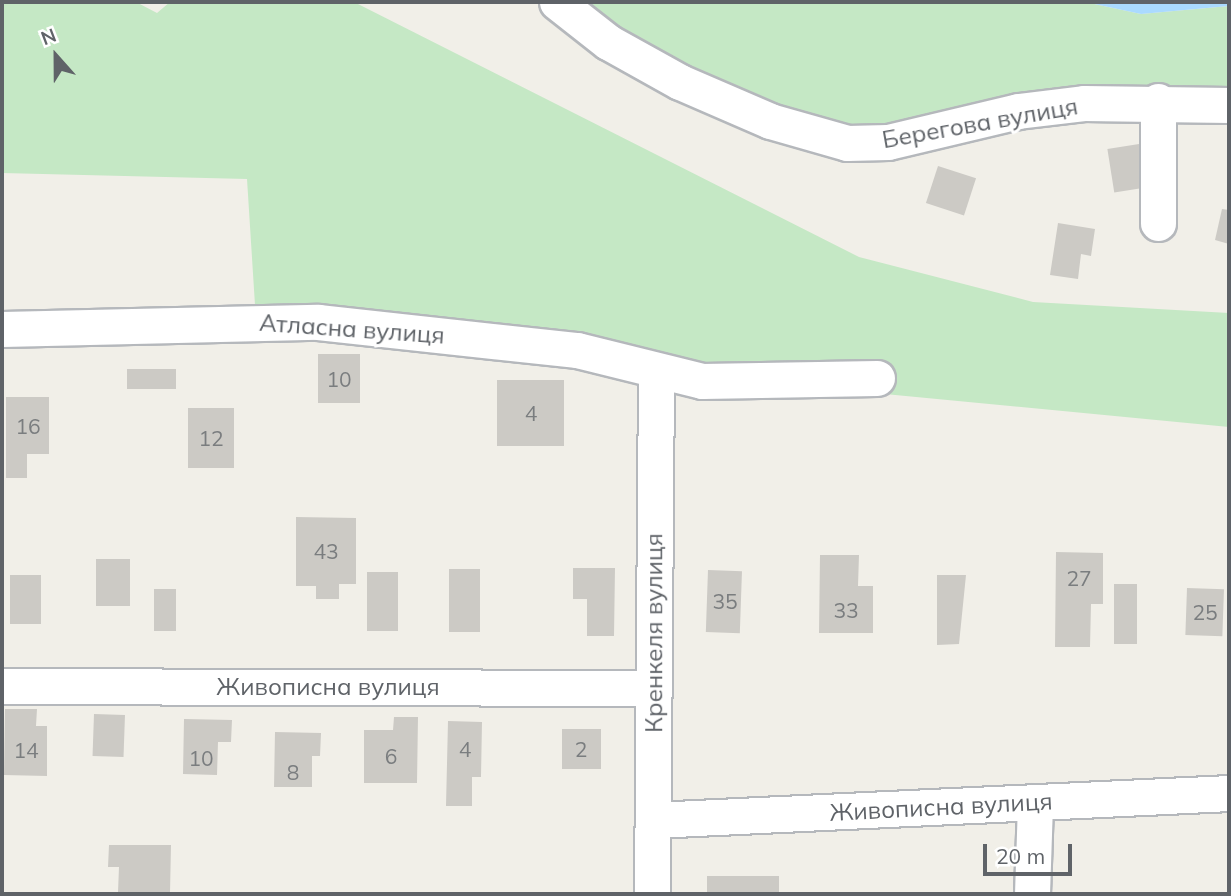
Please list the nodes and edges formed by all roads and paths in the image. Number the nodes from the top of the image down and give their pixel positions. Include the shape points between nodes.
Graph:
1 (557, 2) edge
2 (1158, 101) junction
3 (1229, 105) edge
4 (1158, 223) dead end
5 (2, 328) edge
6 (656, 372) junction
7 (877, 378) dead end
8 (2, 686) edge
9 (654, 688) junction
10 (1229, 793) edge
11 (1035, 802) junction
12 (653, 820) junction
13 (652, 894) edge
14 (1032, 894) edge

1 - 2 street, Берегова вулиця via 608,42 680,82 770,121 847,143 888,142 1018,111
2 - 3 street, Берегова вулиця
2 - 4 street
5 - 6 street, Атласна вулиця via 318,322 577,350
6 - 7 street, Атласна вулиця via 702,381
6 - 9 street, Кренкеля вулиця
8 - 9 street, Живописна вулиця
9 - 12 street, Кренкеля вулиця
10 - 11 street, Живописна вулиця
11 - 12 street, Живописна вулиця
11 - 14 street
12 - 13 street, Кренкеля вулиця

